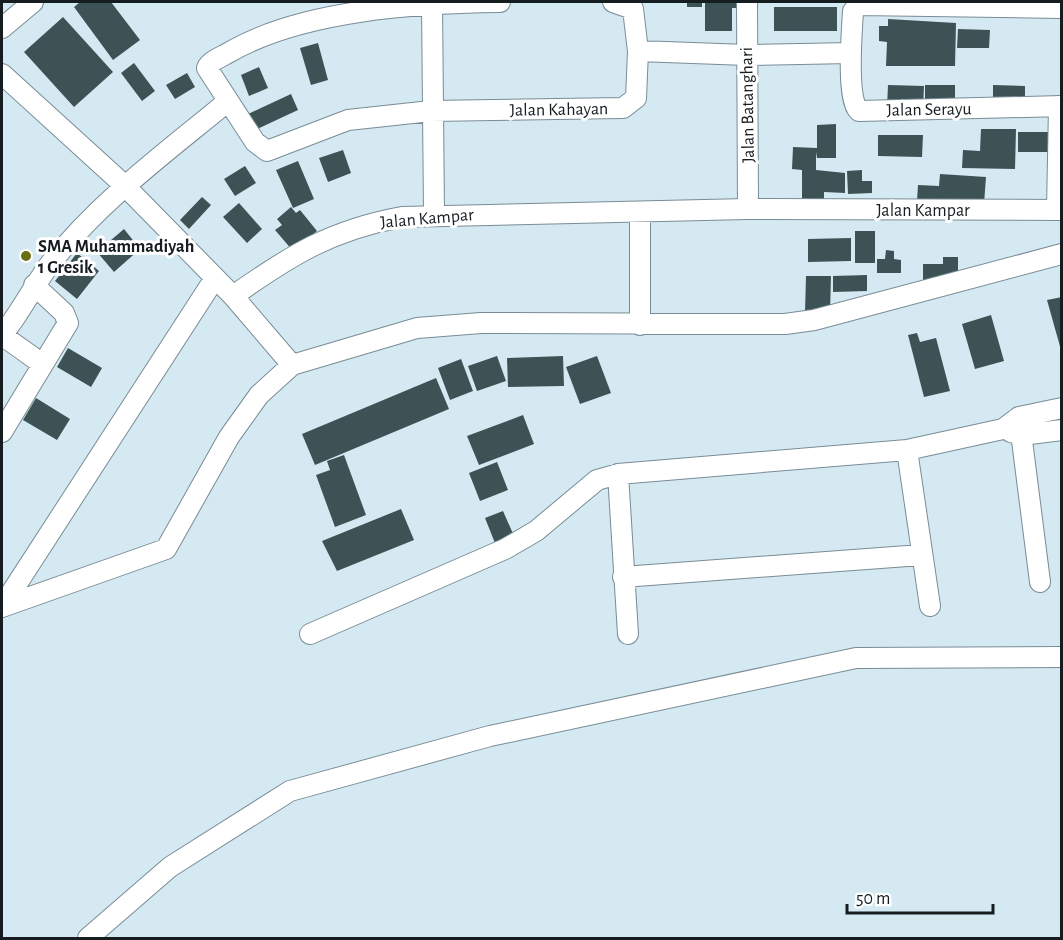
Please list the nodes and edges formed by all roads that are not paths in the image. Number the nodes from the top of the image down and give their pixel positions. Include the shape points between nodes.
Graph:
1 (33, 2) edge
2 (432, 2) edge
3 (500, 2) edge
4 (613, 2) edge
5 (747, 2) edge
6 (1062, 8) edge
7 (2, 28) edge
8 (638, 51) junction
9 (851, 53) junction
10 (747, 55) junction
11 (2, 74) edge
12 (227, 102) junction
13 (1060, 106) edge
14 (431, 111) junction
15 (124, 185) junction
16 (748, 209) junction
17 (1060, 210) edge
18 (640, 213) junction
19 (434, 214) junction
20 (1062, 254) edge
21 (215, 278) junction
22 (34, 285) junction
23 (233, 296) junction
24 (640, 326) junction
25 (2, 335) edge
26 (41, 363) junction
27 (292, 365) junction
28 (1062, 408) edge
29 (1015, 427) junction
30 (1062, 430) edge
31 (2, 432) edge
32 (907, 450) junction
33 (618, 474) junction
34 (921, 555) junction
35 (623, 576) junction
36 (1040, 582) dead end
37 (930, 606) dead end
38 (2, 607) edge
39 (310, 634) dead end
40 (628, 634) dead end
41 (1062, 657) edge
42 (88, 939) edge

1 - 7 street
2 - 3 street, Jalan Kahayan
2 - 12 street, Jalan Kahayan via 367,10 239,46 207,68
2 - 14 street
4 - 8 street, Jalan Kahayan via 633,9
5 - 10 street, Jalan Batanghari
6 - 9 street, Jalan Serayu via 859,5 853,11
8 - 10 street
8 - 14 street, Jalan Kahayan via 636,98 623,108
9 - 10 street
9 - 13 street, Jalan Serayu via 854,103 859,111
10 - 16 street, Jalan Batanghari
11 - 15 street
12 - 14 street, Jalan Kahayan via 255,142 267,151 348,120
12 - 15 street
13 - 17 street, Jalan Serayu
14 - 19 street
15 - 21 street
15 - 22 street via 89,217
16 - 17 street, Jalan Kampar
16 - 18 street, Jalan Kampar
18 - 19 street, Jalan Kampar
18 - 24 street
19 - 23 street, Jalan Kampar via 347,229 285,258
20 - 24 street via 814,320
21 - 23 street
21 - 38 street
22 - 25 street
22 - 26 street via 68,321
23 - 27 street
24 - 27 street via 481,323 417,328
25 - 26 street
26 - 31 street
27 - 38 street via 259,395 229,437 166,549
28 - 29 street
29 - 30 street
29 - 32 street
29 - 36 street
32 - 33 street
32 - 34 street
33 - 35 street
33 - 39 street via 597,480 536,531 505,549
34 - 35 street
34 - 37 street
35 - 40 street
41 - 42 street via 856,658 490,736 290,791 170,867

